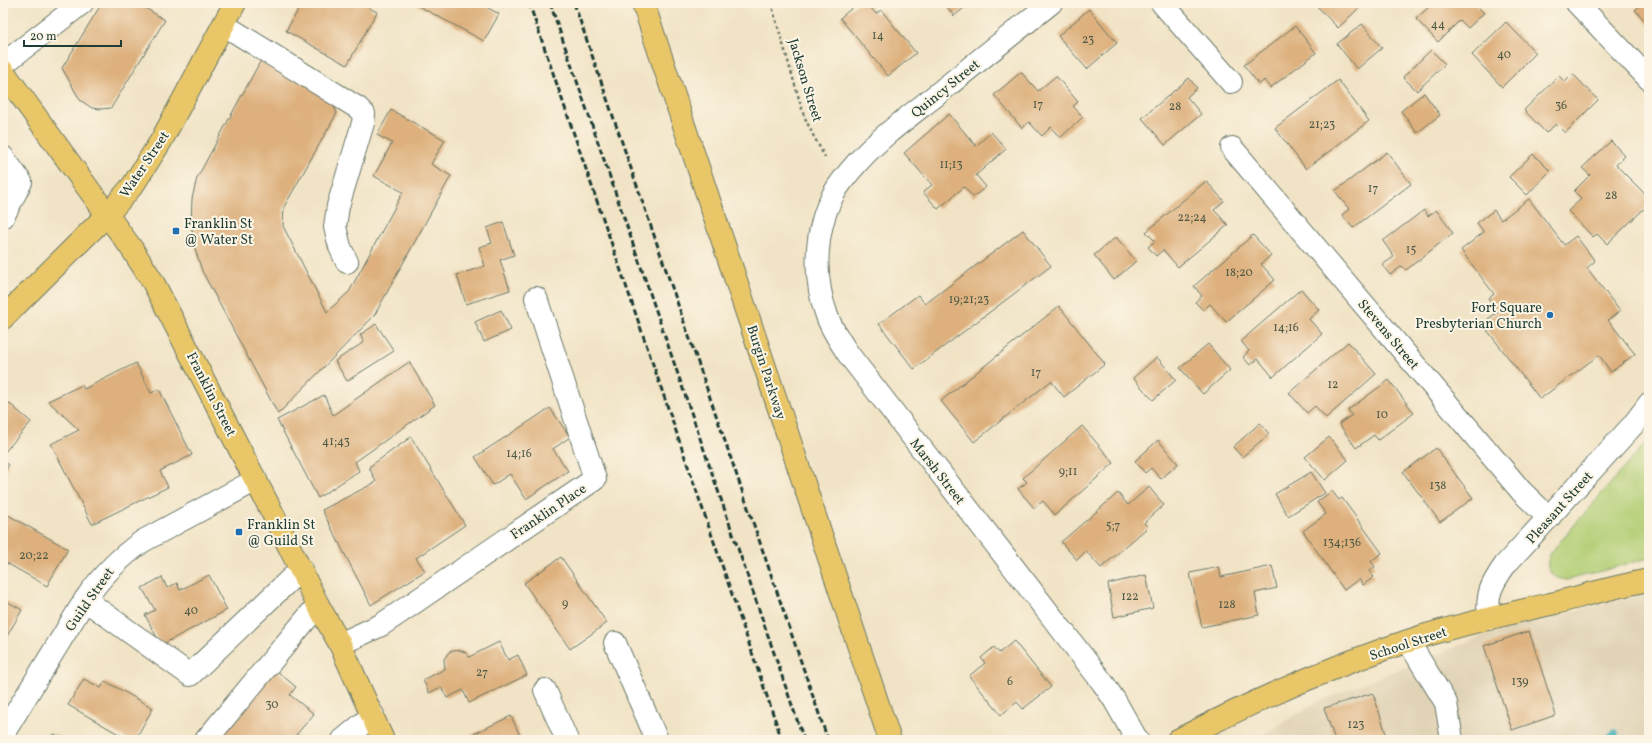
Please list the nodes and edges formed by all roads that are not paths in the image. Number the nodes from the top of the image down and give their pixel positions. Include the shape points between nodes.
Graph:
1 (82, 3) edge
2 (236, 3) edge
3 (643, 3) edge
4 (1051, 3) edge
5 (1162, 3) edge
6 (1577, 3) edge
7 (224, 25) junction
8 (3, 70) edge
9 (1649, 79) edge
10 (1231, 82) dead end
11 (1232, 148) dead end
12 (3, 157) edge
13 (844, 179) joint
14 (108, 214) junction
15 (3, 217) edge
16 (347, 262) dead end
17 (536, 298) dead end
18 (5, 310) edge
19 (1649, 404) edge
20 (256, 480) junction
21 (1549, 518) junction
22 (301, 570) junction
23 (1649, 580) edge
24 (84, 600) junction
25 (318, 605) junction
26 (1489, 619) junction
27 (1408, 641) junction
28 (615, 643) dead end
29 (340, 644) junction
30 (545, 690) dead end
31 (373, 716) junction
32 (3, 734) edge
33 (206, 740) edge
34 (343, 740) edge
35 (383, 740) edge
36 (567, 740) edge
37 (657, 740) edge
38 (890, 740) edge
39 (1137, 740) edge
40 (1178, 740) edge
41 (1452, 740) edge

1 - 8 street
2 - 7 main road, Water Street
3 - 38 main road, Burgin Parkway
4 - 13 street, Quincy Street via 891,131
5 - 10 street
6 - 9 street
7 - 14 main road, Water Street via 151,157 133,185
7 - 16 street via 364,114 338,206 335,227
8 - 14 main road, Franklin Street
11 - 21 street, Stevens Street via 1522,492
12 - 15 street via 21,182
13 - 39 street, Marsh Street via 833,195 826,213 820,233 818,254 822,297 836,336 862,374 1103,683
14 - 18 main road, Water Street
14 - 20 main road, Franklin Street via 153,282
17 - 29 street, Franklin Place via 595,479 396,616
19 - 21 street, Pleasant Street
20 - 22 main road, Franklin Street
20 - 24 street, Guild Street via 127,552 99,579
21 - 26 street, Pleasant Street via 1495,579 1489,591 1487,604
22 - 24 street via 190,675
22 - 25 main road, Franklin Street
23 - 26 main road, School Street
24 - 32 street, Guild Street
25 - 29 main road, Franklin Street
25 - 33 street
26 - 27 main road, School Street
27 - 40 main road, School Street via 1293,686
27 - 41 street via 1446,703
28 - 37 street
29 - 31 main road, Franklin Street
30 - 36 street
31 - 34 street
31 - 35 main road, Franklin Street

